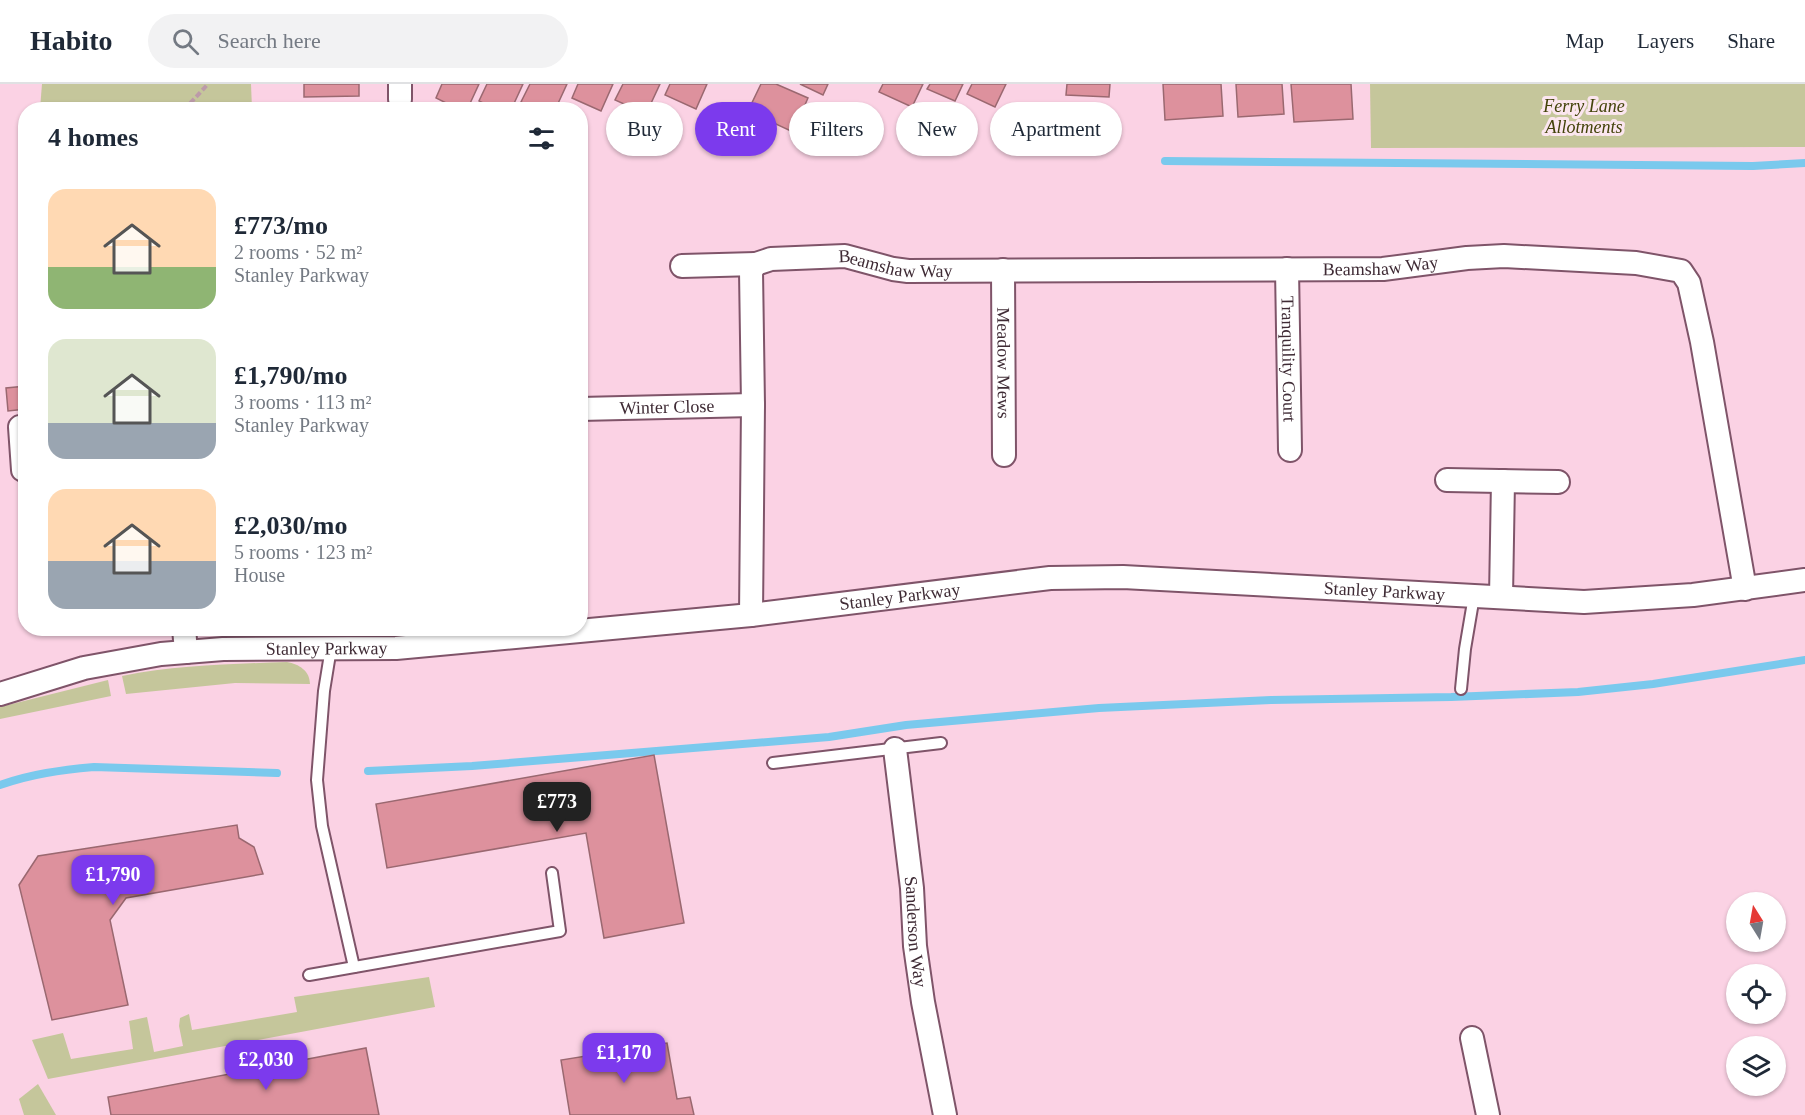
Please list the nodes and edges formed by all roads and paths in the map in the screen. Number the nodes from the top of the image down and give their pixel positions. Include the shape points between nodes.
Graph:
1 (208, 84) edge
2 (191, 102) edge
3 (756, 264) junction
4 (682, 266) dead end
5 (1287, 269) junction
6 (1003, 270) junction
7 (753, 405) junction
8 (588, 409) edge
9 (1290, 450) dead end
10 (1004, 455) dead end
11 (1447, 480) dead end
12 (1503, 481) junction
13 (1557, 482) dead end
14 (1805, 580) edge
15 (1745, 589) junction
16 (1474, 596) junction
17 (1501, 597) junction
18 (751, 615) junction
19 (588, 630) edge
20 (185, 636) edge
21 (525, 636) edge
22 (331, 648) junction
23 (186, 652) junction
24 (1461, 689) dead end
25 (0, 694) edge
26 (941, 743) dead end
27 (895, 749) junction
28 (773, 763) dead end
29 (552, 873) dead end
30 (354, 967) junction
31 (309, 975) dead end
32 (1472, 1038) dead end
33 (945, 1115) edge
34 (1488, 1115) edge

1 - 2 path
3 - 4 street, Beamshaw Way
3 - 6 street, Beamshaw Way via 771,259 845,256 908,271
3 - 7 street via 751,271
5 - 6 street, Beamshaw Way
5 - 9 street, Tranquility Court
5 - 15 street, Beamshaw Way via 1383,269 1504,256 1636,263 1681,271 1689,283 1702,342
6 - 10 street, Meadow Mews
7 - 8 street, Winter Close
7 - 18 street
11 - 12 street
12 - 13 street
12 - 17 street
14 - 15 street, Stanley Parkway
15 - 17 street, Stanley Parkway via 1584,602
16 - 17 street, Stanley Parkway
16 - 18 street, Stanley Parkway via 1123,577 1050,578
16 - 24 lane
18 - 19 street, Stanley Parkway
20 - 23 street
21 - 22 street, Stanley Parkway via 396,648
22 - 23 street, Stanley Parkway
22 - 30 lane via 317,780 322,826
23 - 25 street, Stanley Parkway via 84,668
26 - 27 lane
27 - 28 lane
27 - 33 street, Sanderson Way via 915,946
29 - 30 lane via 560,931
30 - 31 lane
32 - 34 street

